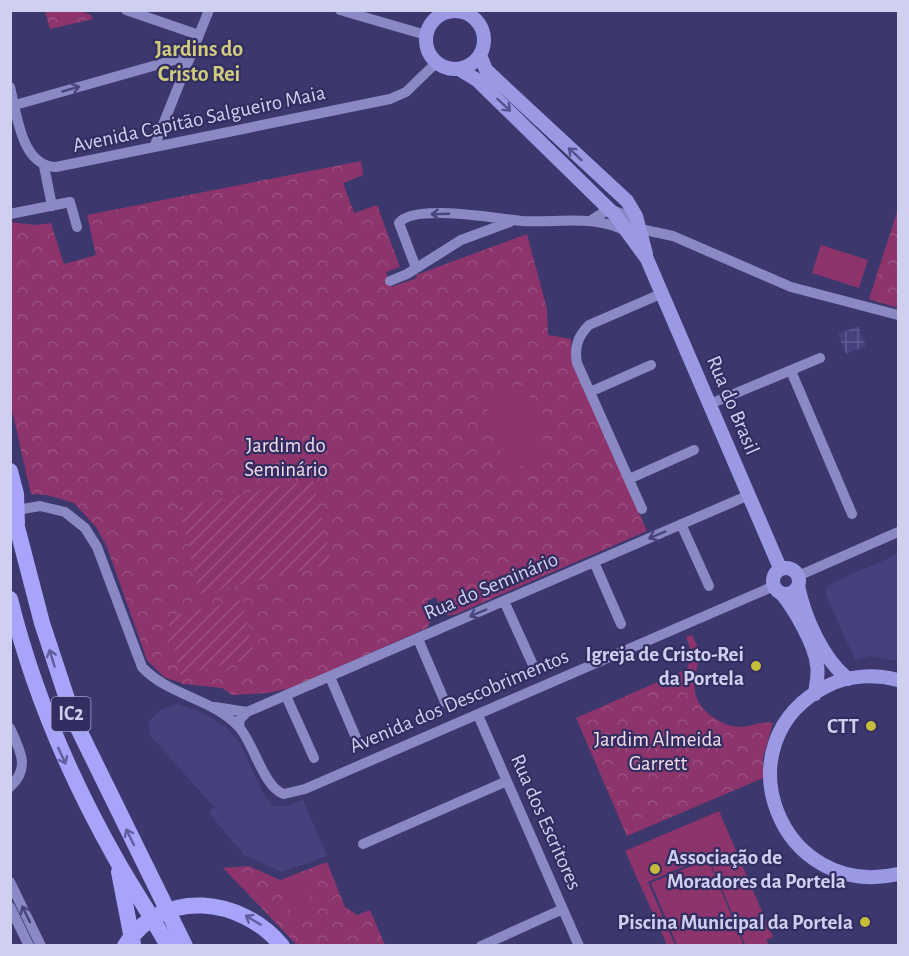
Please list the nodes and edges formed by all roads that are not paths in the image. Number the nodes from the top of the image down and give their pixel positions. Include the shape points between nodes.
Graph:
1 (126, 10) edge
2 (209, 10) edge
3 (340, 10) edge
4 (448, 11) edge
5 (199, 35) junction
6 (426, 35) junction
7 (480, 55) junction
8 (192, 56) junction
9 (436, 63) junction
10 (459, 69) junction
11 (10, 87) edge
12 (15, 105) junction
13 (154, 147) junction
14 (44, 165) junction
15 (618, 194) junction
16 (52, 206) junction
17 (614, 212) junction
18 (10, 214) edge
19 (466, 214) junction
20 (519, 221) junction
21 (596, 222) junction
22 (77, 227) dead end
23 (635, 231) junction
24 (469, 236) junction
25 (416, 268) junction
26 (390, 281) dead end
27 (663, 293) junction
28 (898, 315) edge
29 (820, 358) dead end
30 (651, 365) dead end
31 (791, 370) junction
32 (590, 392) junction
33 (710, 404) junction
34 (694, 450) dead end
35 (10, 471) edge
36 (629, 479) junction
37 (749, 495) junction
38 (642, 508) dead end
39 (10, 511) edge
40 (852, 514) dead end
41 (681, 524) junction
42 (17, 527) junction
43 (898, 532) edge
44 (594, 562) junction
45 (780, 568) junction
46 (798, 581) junction
47 (709, 586) dead end
48 (777, 590) junction
49 (10, 600) edge
50 (504, 601) junction
51 (621, 624) dead end
52 (418, 639) junction
53 (533, 664) dead end
54 (330, 677) junction
55 (848, 679) junction
56 (898, 680) edge
57 (815, 693) junction
58 (286, 696) junction
59 (445, 702) dead end
60 (208, 706) junction
61 (247, 712) junction
62 (478, 715) junction
63 (239, 727) junction
64 (10, 728) edge
65 (13, 739) edge
66 (357, 740) dead end
67 (314, 758) dead end
68 (507, 782) junction
69 (10, 788) edge
70 (363, 844) dead end
71 (116, 859) junction
72 (897, 876) edge
73 (10, 882) edge
74 (156, 889) junction
75 (10, 907) edge
76 (564, 909) junction
77 (29, 945) edge
78 (41, 945) edge
79 (125, 945) edge
80 (133, 945) edge
81 (168, 945) edge
82 (185, 945) edge
83 (197, 945) edge
84 (282, 945) edge
85 (481, 945) edge
86 (579, 945) edge

1 - 5 street
2 - 5 street
3 - 6 street
4 - 6 main road via 430,24
4 - 7 main road via 459,11 479,22 484,44
5 - 8 street
6 - 9 main road via 426,47
7 - 10 main road
15 -> 7 main road, Rua do Brasil via 486,70
12 -> 8 street
8 - 13 street
9 - 10 main road
9 - 13 street, Avenida Capitão Salgueiro Maia via 396,97
10 -> 17 main road, Rua do Brasil via 477,80
11 - 12 street
12 - 14 street via 26,144
13 - 14 street, Avenida Capitão Salgueiro Maia via 66,167
14 - 16 street
15 - 17 street
15 - 23 main road, Rua do Brasil via 632,208
16 - 18 street
16 - 22 street via 70,202
17 - 21 street
17 - 23 main road, Rua do Brasil
19 - 20 street
19 - 24 street via 471,225
19 -> 25 street via 419,215 400,221
20 - 21 street
20 - 24 street via 495,225
21 - 23 street
23 - 27 main road, Rua do Brasil
23 - 28 street via 662,232 791,287
24 - 25 street
25 - 26 street
27 - 32 street via 589,325 580,334 575,352
27 - 33 main road, Rua do Brasil
29 - 31 street
30 - 32 street
31 - 33 street
31 - 40 street
32 - 36 street
33 - 37 main road, Rua do Brasil
34 - 36 street
35 - 42 highway via 16,494
36 - 38 street
37 - 41 street, Rua do Seminário
37 - 45 main road, Rua do Brasil
39 - 42 highway, IC2
39 - 60 street via 40,506 65,512 85,528 97,547 142,667 169,689
41 -> 44 street, Rua do Seminário
41 - 47 street
74 -> 42 highway, IC2 via 74,720 42,623
43 - 46 street
44 - 50 street, Rua do Seminário
44 - 51 street
45 - 46 main road via 789,568
45 - 48 main road via 774,575
46 - 48 main road via 789,594
46 - 55 main road via 801,599 826,657
48 - 57 main road via 793,609 816,659
48 - 62 street, Avenida dos Descobrimentos
49 -> 71 highway, IC2 via 50,729
50 -> 52 street, Rua do Seminário
50 - 53 street
52 - 54 street, Rua do Seminário
52 - 59 street
54 - 58 street, Rua do Seminário
54 - 66 street
55 - 56 main road via 879,676
55 - 57 main road
57 - 72 main road via 792,714 775,746 770,782 778,817 798,847 828,868 863,878
58 - 61 street, Rua do Seminário
58 - 67 street
60 - 61 street
60 - 63 street
61 - 63 street
62 - 63 street, Avenida dos Descobrimentos via 286,795 272,786
62 - 68 street, Rua dos Escritores
64 - 65 street
65 - 69 street via 23,761 22,771
68 - 70 street
68 - 76 street, Rua dos Escritores
71 - 80 highway
71 - 81 highway, IC2
78 -> 73 street
74 - 82 highway, IC2
74 - 83 highway
75 - 77 street
76 - 85 street
76 - 86 street, Rua dos Escritores
84 -> 79 highway via 248,916 217,906 189,906 162,914 137,930

